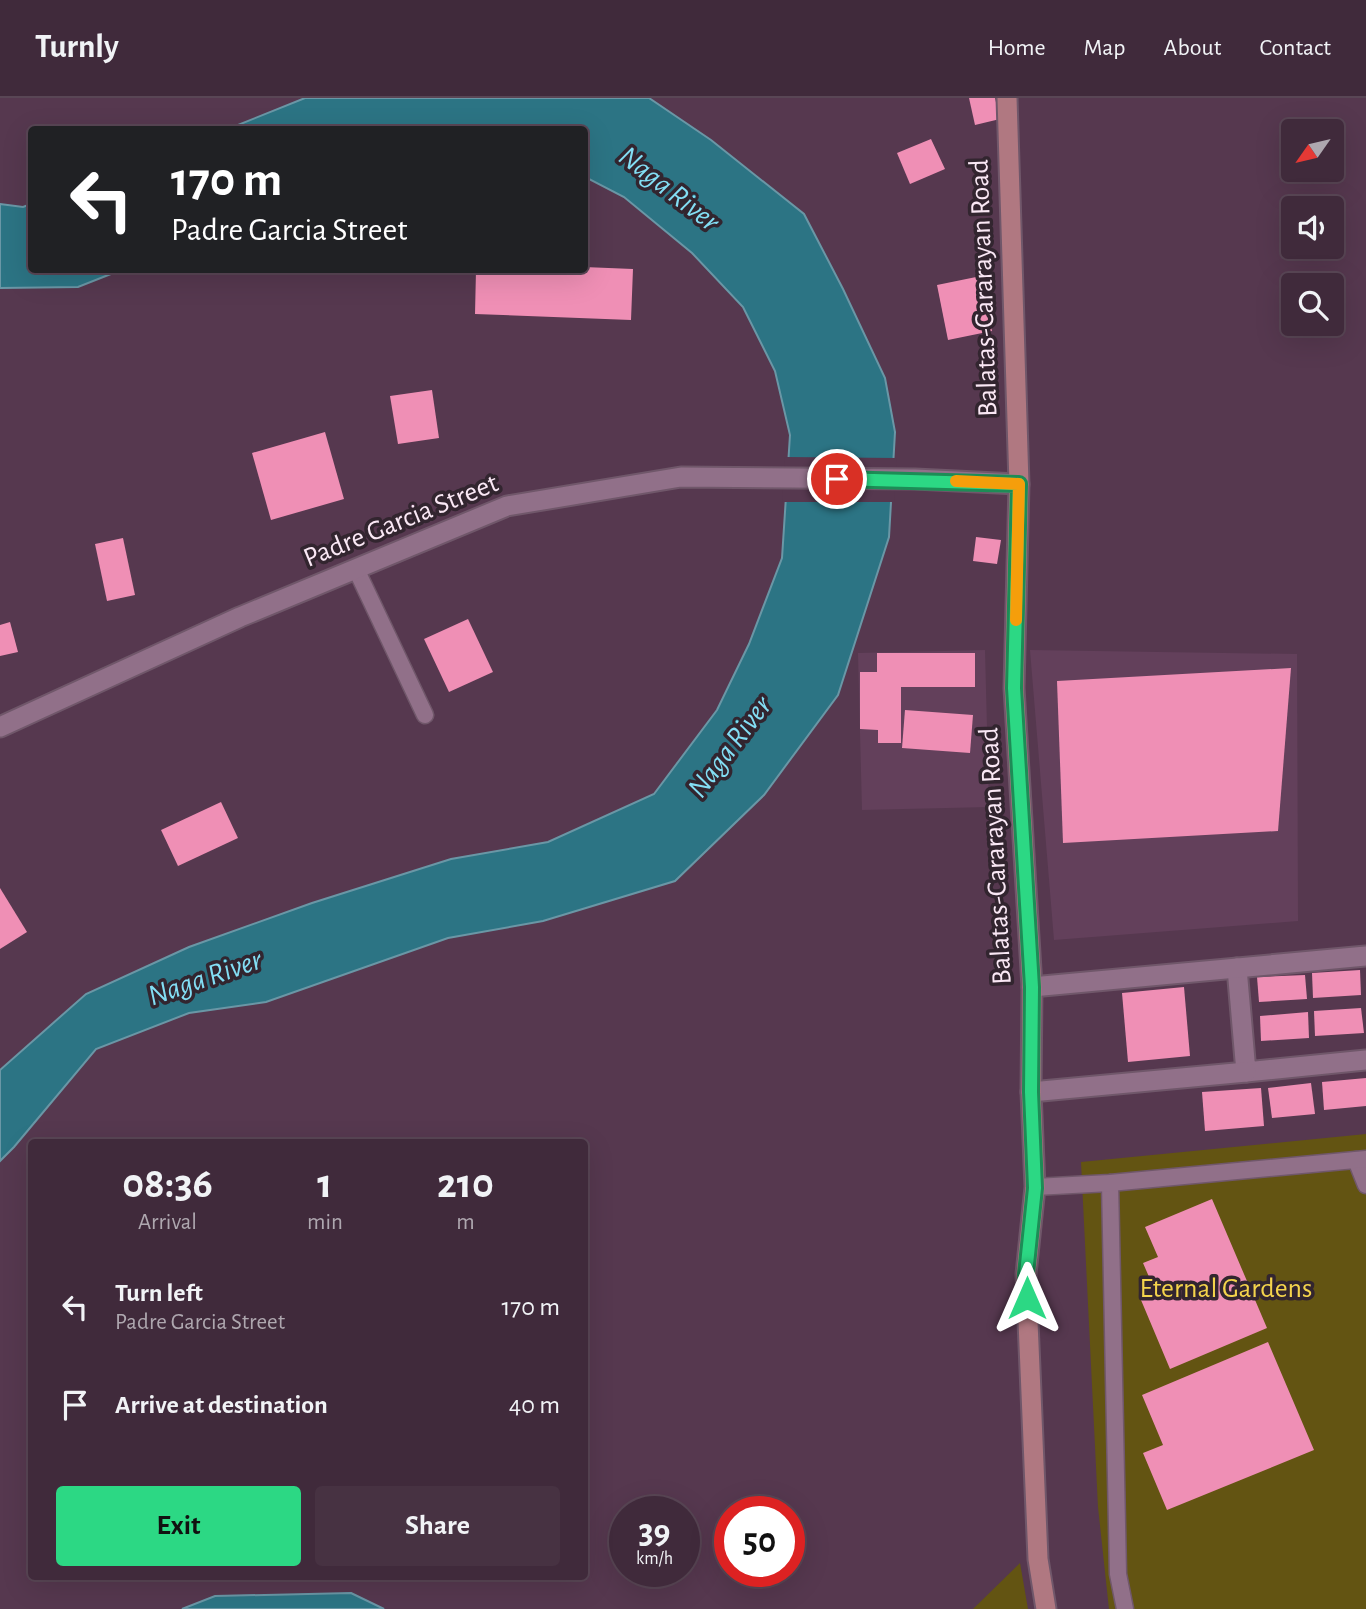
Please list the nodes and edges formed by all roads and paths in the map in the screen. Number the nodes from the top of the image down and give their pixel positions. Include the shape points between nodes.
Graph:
1 (1007, 98) edge
2 (1019, 484) junction
3 (356, 569) junction
4 (425, 715) dead end
5 (0, 727) edge
6 (1366, 956) edge
7 (1237, 968) junction
8 (1032, 987) junction
9 (1366, 1060) edge
10 (1246, 1072) junction
11 (1031, 1092) junction
12 (1361, 1159) edge
13 (1110, 1183) junction
14 (1366, 1185) edge
15 (1035, 1188) junction
16 (1046, 1609) edge
17 (1125, 1609) edge

1 - 2 main road, Balatas-Cararayan Road
2 - 3 street, Padre Garcia Street via 681,477 507,506
2 - 8 main road, Balatas-Cararayan Road via 1014,688
3 - 4 lane
3 - 5 street, Padre Garcia Street
6 - 7 street
7 - 8 street
7 - 10 street
8 - 11 main road, Balatas-Cararayan Road
9 - 10 street
10 - 11 street
11 - 15 main road, Balatas-Cararayan Road
12 - 13 lane
12 - 14 lane
13 - 15 lane
13 - 17 lane via 1118,1574
15 - 16 main road, Balatas-Cararayan Road via 1026,1274 1038,1559

